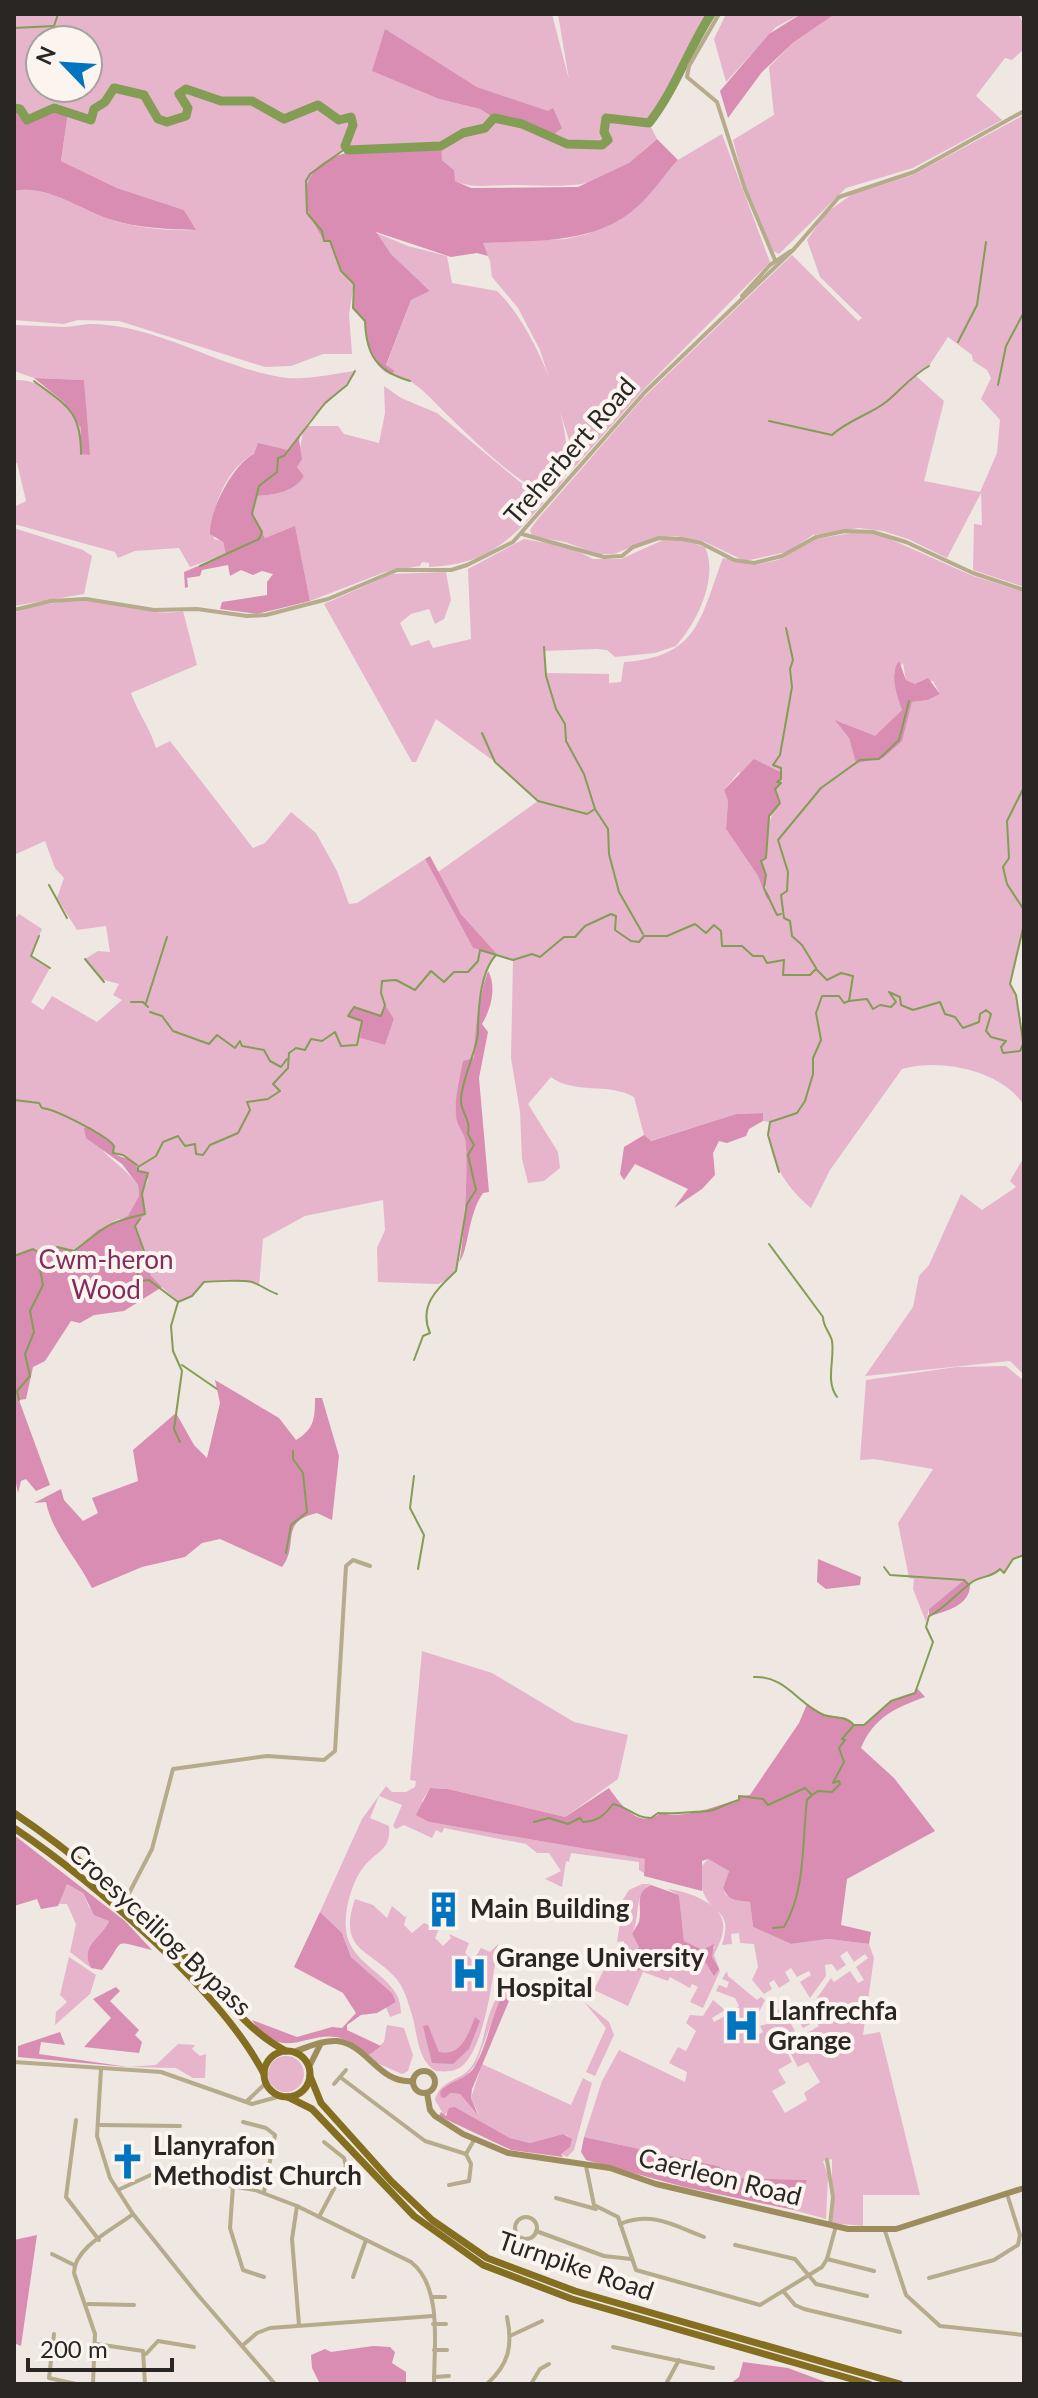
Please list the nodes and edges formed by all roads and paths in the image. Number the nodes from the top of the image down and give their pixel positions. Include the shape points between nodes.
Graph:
1 (719, 14) edge
2 (1024, 111) edge
3 (794, 249) junction
4 (775, 260) junction
5 (738, 301) junction
6 (522, 534) junction
7 (1024, 590) edge
8 (14, 610) edge
9 (370, 1566) dead end
10 (14, 1813) edge
11 (14, 1828) edge
12 (126, 1899) junction
13 (321, 2043) junction
14 (290, 2052) junction
15 (14, 2062) edge
16 (101, 2069) junction
17 (346, 2070) dead end
18 (309, 2071) junction
19 (340, 2077) junction
20 (265, 2078) junction
21 (412, 2081) junction
22 (334, 2084) dead end
23 (427, 2093) junction
24 (285, 2096) junction
25 (245, 2102) junction
26 (76, 2120) dead end
27 (243, 2122) dead end
28 (98, 2125) junction
29 (180, 2126) dead end
30 (474, 2140) junction
31 (324, 2142) dead end
32 (240, 2149) dead end
33 (466, 2154) junction
34 (271, 2156) junction
35 (827, 2160) dead end
36 (586, 2165) junction
37 (449, 2185) dead end
38 (233, 2186) junction
39 (1024, 2188) edge
40 (118, 2190) junction
41 (263, 2193) junction
42 (1007, 2193) junction
43 (556, 2198) dead end
44 (297, 2206) junction
45 (596, 2209) junction
46 (133, 2214) junction
47 (319, 2217) junction
48 (620, 2224) junction
49 (833, 2225) junction
50 (536, 2231) junction
51 (885, 2231) junction
52 (704, 2237) dead end
53 (99, 2240) junction
54 (366, 2240) junction
55 (735, 2245) dead end
56 (52, 2254) dead end
57 (631, 2259) junction
58 (827, 2259) junction
59 (74, 2265) junction
60 (939, 2267) dead end
61 (874, 2271) dead end
62 (808, 2275) junction
63 (941, 2275) junction
64 (264, 2277) dead end
65 (353, 2277) dead end
66 (929, 2278) dead end
67 (784, 2291) junction
68 (867, 2296) dead end
69 (431, 2297) junction
70 (445, 2297) dead end
71 (87, 2304) junction
72 (134, 2305) dead end
73 (433, 2316) junction
74 (507, 2317) dead end
75 (542, 2321) dead end
76 (433, 2324) junction
77 (446, 2324) dead end
78 (299, 2325) junction
79 (900, 2332) dead end
80 (54, 2334) dead end
81 (511, 2335) junction
82 (1024, 2335) edge
83 (621, 2341) dead end
84 (96, 2344) junction
85 (242, 2346) junction
86 (194, 2347) dead end
87 (613, 2347) dead end
88 (619, 2348) junction
89 (434, 2350) junction
90 (447, 2350) dead end
91 (145, 2354) junction
92 (679, 2360) junction
93 (549, 2364) dead end
94 (713, 2368) dead end
95 (449, 2376) dead end
96 (434, 2377) junction
97 (76, 2384) edge
98 (93, 2384) edge
99 (145, 2384) edge
100 (275, 2384) edge
101 (434, 2384) edge
102 (487, 2384) edge
103 (531, 2384) edge
104 (666, 2384) edge
105 (869, 2384) edge
106 (900, 2384) edge

1 - 4 street via 687,77 717,102
2 - 3 street, Treherbert Road via 914,172 839,197
3 - 4 street
3 - 5 street, Treherbert Road
4 - 5 street
5 - 6 street, Treherbert Road via 645,392
6 - 7 street via 604,557 622,556 659,538 682,539 754,563 782,556 816,537 873,532
6 - 8 street, Treherbert Road via 467,565 397,570 328,599 266,615 154,610 86,599
9 - 12 street via 353,1560 346,1566 335,1751 324,1760 267,1756 173,1769 152,1849
10 - 12 highway, Croesyceiliog Bypass
11 - 20 highway, Croesyceiliog Bypass via 87,1883 171,1960 242,2034
12 - 14 highway, Croesyceiliog Bypass via 259,2036
13 - 14 main road
13 - 18 main road
13 - 21 main road, Caerleon Road via 343,2042 389,2077
14 - 18 highway
14 - 20 highway via 269,2061
15 - 16 street
16 - 25 street via 168,2074
16 - 28 street
17 - 19 street
18 - 24 highway via 303,2090
18 - 106 highway, Turnpike Road via 328,2113 391,2181 446,2231 487,2258 575,2291
19 - 22 street
19 - 33 street via 425,2141
20 - 24 highway
20 - 25 street via 255,2097
21 - 23 main road, Caerleon Road via 417,2092
21 - 23 main road, Caerleon Road via 421,2071 432,2074 435,2085
23 - 30 main road, Caerleon Road via 435,2116
24 - 25 street
24 - 105 highway, Turnpike Road via 324,2120 414,2216 483,2265 572,2299
26 - 53 street via 66,2197
27 - 34 street via 271,2130
28 - 29 street
28 - 40 street via 100,2154
30 - 33 street
30 - 36 main road, Caerleon Road via 523,2157
31 - 47 street via 346,2166
32 - 34 street
33 - 37 street via 469,2181
34 - 41 street
35 - 49 street
36 - 45 street
36 - 49 main road, Caerleon Road
38 - 40 street via 155,2173
38 - 41 street
38 - 64 street via 230,2228 243,2270
39 - 42 main road, Caerleon Road
40 - 46 street
41 - 44 street
42 - 51 main road, Caerleon Road
42 - 63 street via 1020,2235 1018,2245 994,2260
43 - 45 street
44 - 47 street
44 - 78 street via 292,2239
45 - 48 street via 615,2214
46 - 53 street
46 - 85 street
47 - 54 street
48 - 52 street via 639,2216
48 - 57 street
49 - 51 main road, Caerleon Road
49 - 58 street
50 - 50 street via 524,2239 514,2232 522,2217 536,2220
50 - 57 street via 604,2256
51 - 82 street via 906,2295 940,2326
53 - 59 street via 80,2253
54 - 65 street
54 - 69 street via 415,2265 427,2279
55 - 62 street via 795,2259
56 - 59 street
57 - 67 street via 636,2270 760,2305
58 - 61 street
58 - 62 street
59 - 71 street
60 - 63 street
62 - 67 street
62 - 68 street via 816,2284
63 - 66 street
67 - 79 street via 804,2309
69 - 70 street
69 - 73 street
71 - 72 street
71 - 84 street
73 - 76 street
73 - 78 street
74 - 81 street
75 - 81 street
76 - 77 street
76 - 89 street
78 - 85 street via 264,2330
80 - 97 street via 49,2378
81 - 102 street via 504,2366
83 - 88 street
84 - 91 street via 135,2347
84 - 98 street
85 - 100 street
86 - 91 street via 158,2341
87 - 88 street
88 - 92 street
89 - 90 street
89 - 96 street
91 - 99 street
92 - 94 street
92 - 104 street
93 - 103 street
95 - 96 street
96 - 101 street

